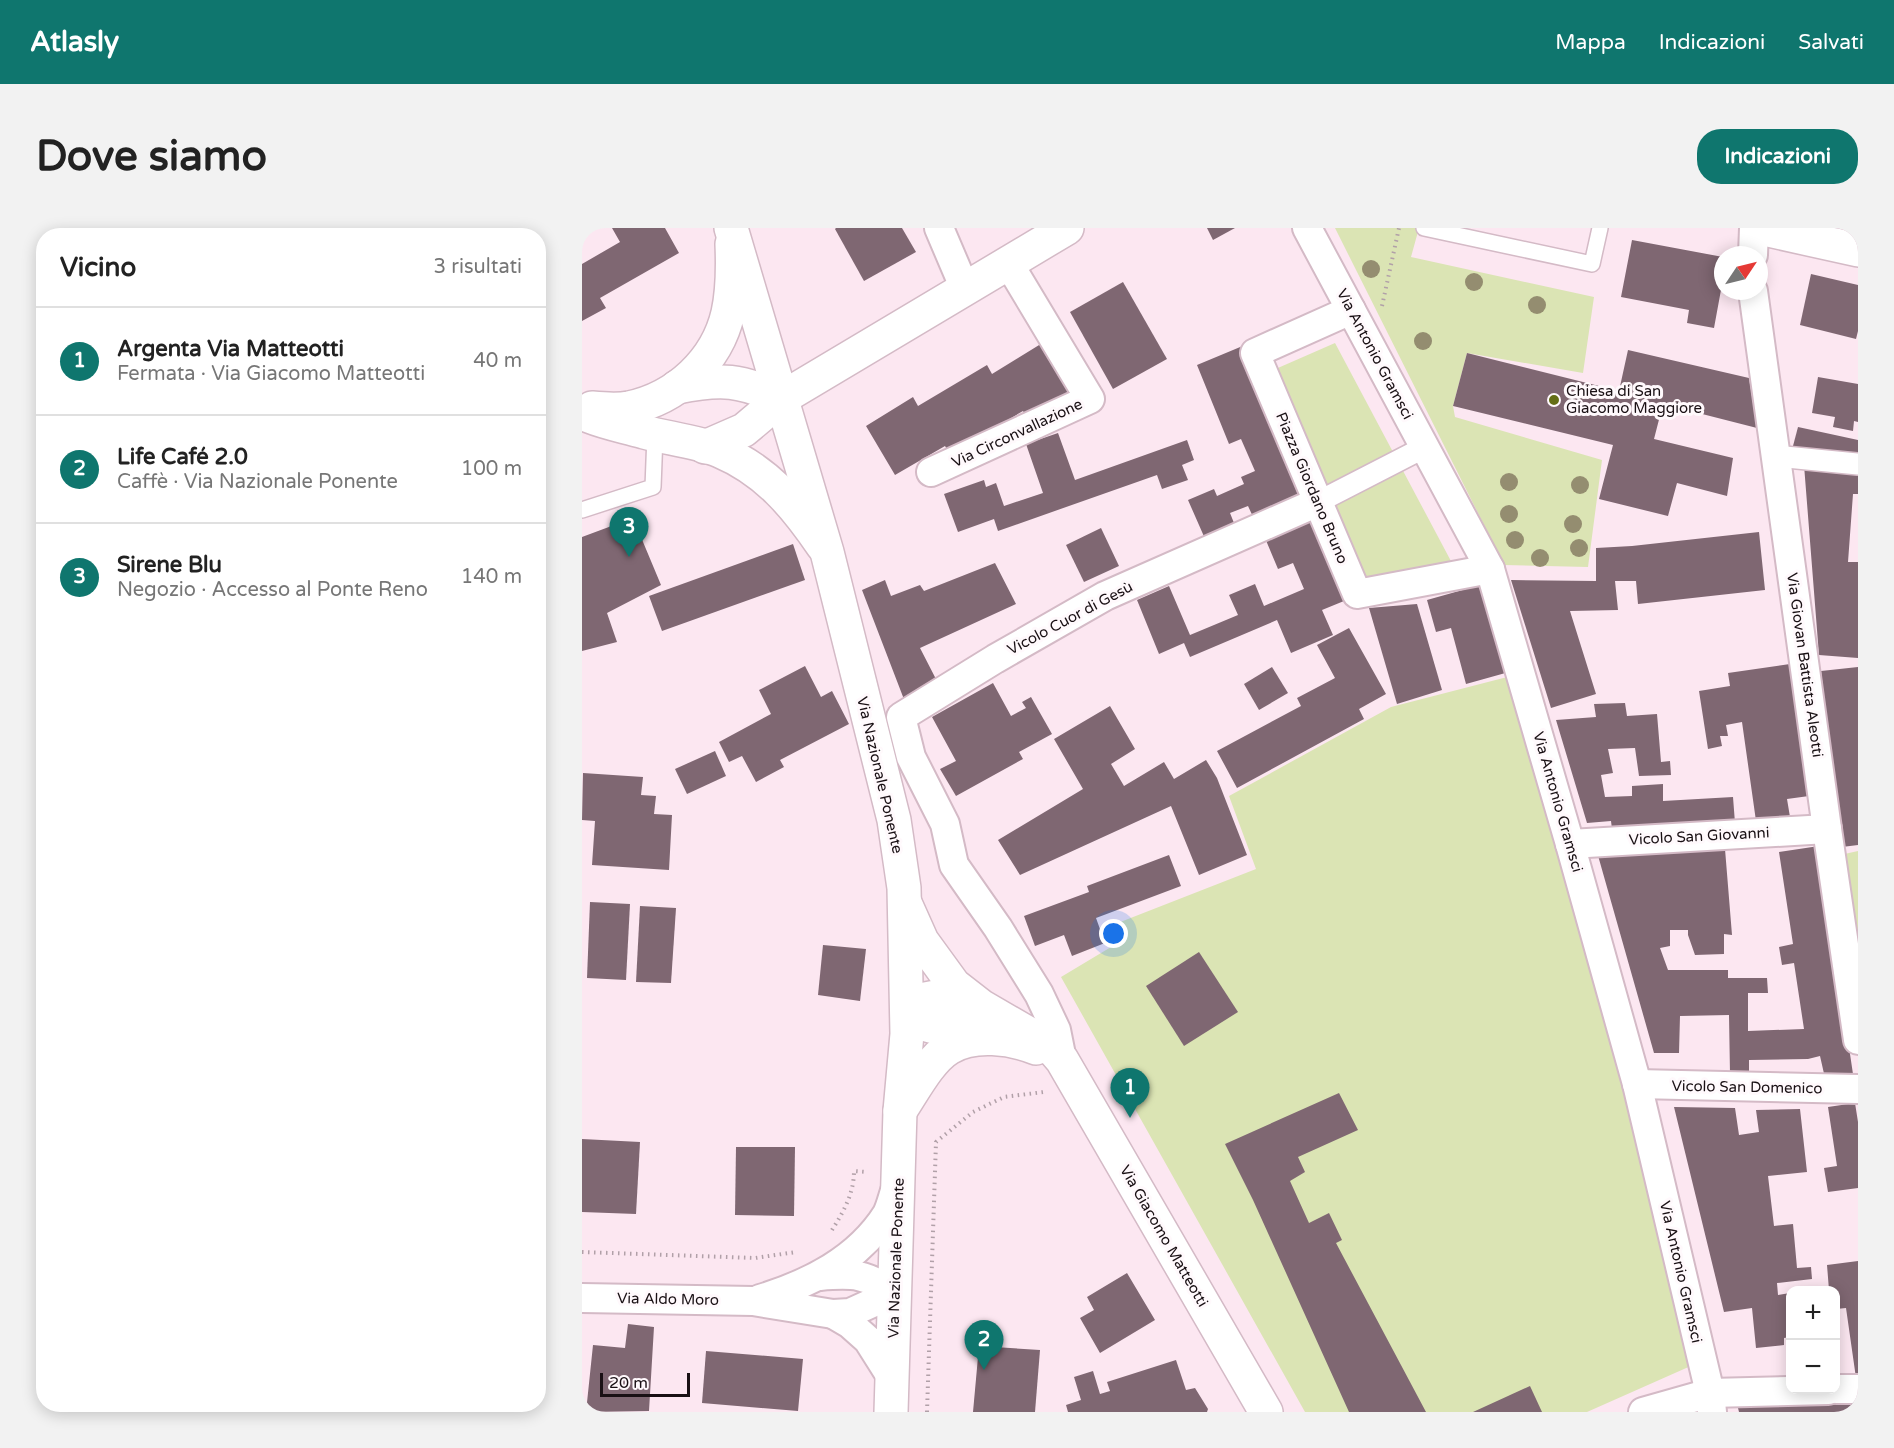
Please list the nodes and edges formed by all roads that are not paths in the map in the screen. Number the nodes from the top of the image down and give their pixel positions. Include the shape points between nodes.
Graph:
1 (939, 228) edge
2 (1067, 228) edge
3 (1307, 228) edge
4 (1424, 228) edge
5 (1600, 228) edge
6 (1754, 228) edge
7 (1759, 228) edge
8 (731, 229) edge
9 (1753, 246) edge
10 (1858, 250) edge
11 (1009, 264) junction
12 (965, 289) junction
13 (1754, 300) edge
14 (1354, 315) junction
15 (677, 387) junction
16 (782, 398) junction
17 (582, 407) edge
18 (582, 412) edge
19 (655, 435) junction
20 (705, 447) junction
21 (1425, 447) junction
22 (1776, 456) junction
23 (1858, 464) edge
24 (931, 472) dead end
25 (1318, 502) junction
26 (582, 510) edge
27 (827, 552) junction
28 (1490, 569) junction
29 (911, 757) joint
30 (1827, 829) junction
31 (1570, 844) junction
32 (905, 903) junction
33 (907, 1006) junction
34 (981, 1006) junction
35 (984, 1039) junction
36 (1858, 1040) edge
37 (1069, 1070) junction
38 (1637, 1084) junction
39 (1858, 1089) edge
40 (900, 1111) junction
41 (898, 1183) junction
42 (820, 1276) junction
43 (894, 1293) junction
44 (582, 1298) edge
45 (753, 1301) junction
46 (833, 1314) junction
47 (892, 1378) junction
48 (1840, 1389) edge
49 (1858, 1389) edge
50 (1786, 1394) edge
51 (1711, 1403) edge
52 (891, 1412) edge
53 (1266, 1412) edge
54 (1643, 1412) edge

1 - 12 street
2 - 11 main road
3 - 14 street, Via Antonio Gramsci
4 - 5 lane via 1592,264
6 - 9 street
7 - 10 main road
8 - 15 main road via 733,277 728,314 708,357 694,375
8 - 16 main road, Via Nazionale Ponente
11 - 12 main road
11 - 24 street, Via Circonvallazione via 1090,399
12 - 16 main road
13 - 22 street, Via Giovan Battista Aleotti
14 - 21 street, Via Antonio Gramsci
14 - 25 street, Piazza Giordano Bruno via 1255,353
15 - 16 main road via 727,380
15 - 17 main road via 628,408
16 - 20 main road via 744,430
16 - 27 main road, Via Nazionale Ponente
18 - 19 main road
19 - 20 main road
19 - 26 lane via 653,487
20 - 27 main road via 749,467 779,489
21 - 25 street
21 - 28 street, Via Antonio Gramsci
22 - 23 street
22 - 30 street, Via Giovan Battista Aleotti
25 - 28 street, Piazza Giordano Bruno via 1357,594
25 - 29 street, Vicolo Cuor di Gesù via 1105,596 901,717
27 - 32 main road, Via Nazionale Ponente via 894,820
28 - 31 street, Via Antonio Gramsci
29 - 37 street, Via Giacomo Matteotti via 945,824 954,865 1039,994
30 - 31 street, Vicolo San Giovanni
30 - 36 street, Via Giovan Battista Aleotti
31 - 38 street, Via Antonio Gramsci
32 - 33 main road, Via Nazionale Ponente
32 - 34 main road, Via Giacomo Matteotti via 937,964 954,985
33 - 34 main road, Via Giacomo Matteotti via 938,996
33 - 35 main road via 930,1026
33 - 40 main road, Via Nazionale Ponente
34 - 37 main road, Via Giacomo Matteotti via 1050,1046
35 - 37 main road via 1026,1044
35 - 40 main road via 949,1048 930,1067
37 - 53 main road, Via Giacomo Matteotti
38 - 39 street, Vicolo San Domenico
38 - 51 street, Via Antonio Gramsci
40 - 41 main road, Via Nazionale Ponente
41 - 42 street, Via Aldo Moro via 888,1213 872,1233 853,1253
41 - 43 main road, Via Nazionale Ponente
42 - 43 street, Via Aldo Moro via 854,1274 873,1279
42 - 45 street, Via Aldo Moro
43 - 46 street, Via Aldo Moro via 850,1313
43 - 47 main road, Via Nazionale Ponente
44 - 45 street, Via Aldo Moro
45 - 46 street, Via Aldo Moro
46 - 47 street, Via Aldo Moro via 868,1340
47 - 52 main road, Via Nazionale Ponente
48 - 49 street
50 - 51 street
51 - 54 street

